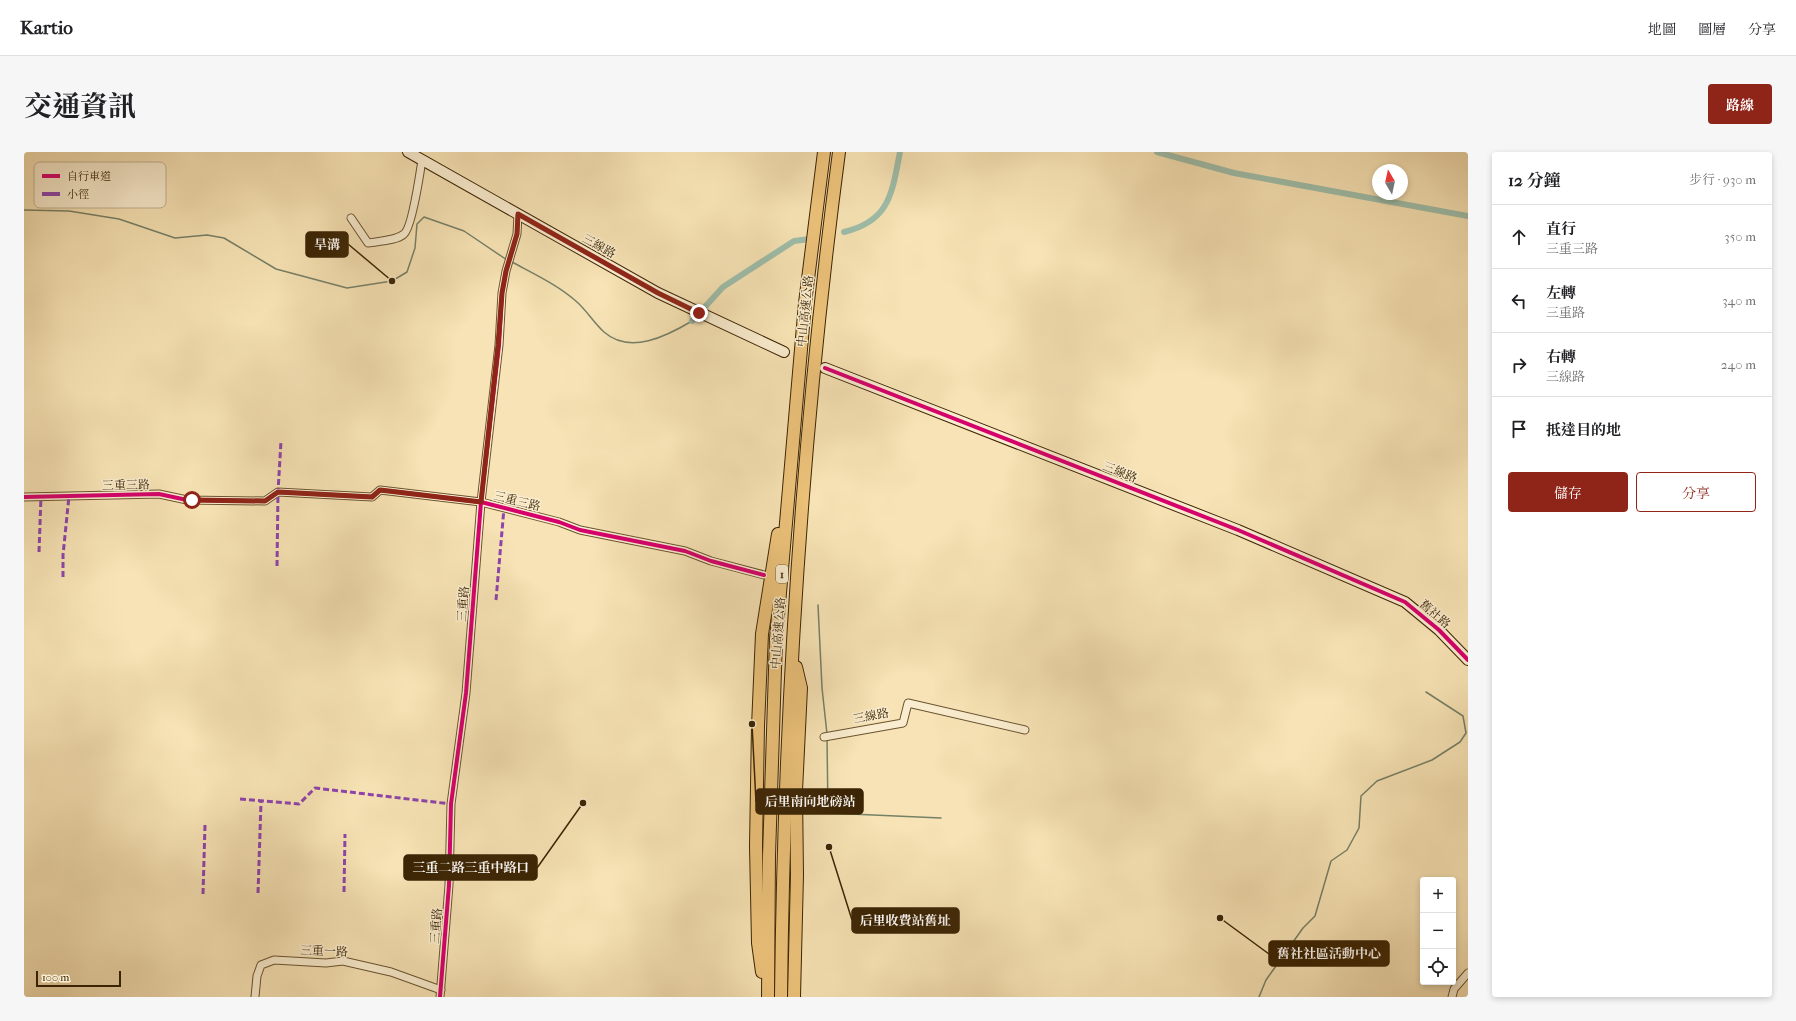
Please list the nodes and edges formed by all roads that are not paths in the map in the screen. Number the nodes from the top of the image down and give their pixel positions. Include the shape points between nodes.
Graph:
1 (408, 152) edge
2 (824, 152) edge
3 (839, 152) edge
4 (422, 160) junction
5 (518, 214) junction
6 (351, 218) dead end
7 (784, 352) dead end
8 (824, 368) dead end
9 (795, 412) junction
10 (24, 497) edge
11 (481, 502) junction
12 (764, 575) dead end
13 (1405, 602) joint
14 (792, 651) junction
15 (1468, 660) edge
16 (1025, 730) dead end
17 (824, 738) dead end
18 (1468, 973) edge
19 (440, 993) edge
20 (255, 997) edge
21 (765, 997) edge
22 (768, 997) edge
23 (781, 997) edge
24 (794, 997) edge
25 (1452, 997) edge

1 - 4 street, 三線路
2 - 9 highway, 中山高速公路 / 1 via 805,303
3 - 14 highway, 中山高速公路 / 1 via 806,440
4 - 5 street, 三線路
4 - 6 street via 410,223 405,234 368,243
5 - 7 street, 三線路 via 658,293
5 - 11 street, 三重路 via 517,234 502,293
8 - 13 street, 三線路 via 1238,530
9 - 21 highway via 762,634 756,846 758,943
9 - 22 highway, 中山高速公路 / 1 via 776,639 769,856
10 - 11 street, 三重三路 via 159,494 187,500 265,501 278,492 372,497 380,490
11 - 12 street, 三重三路 via 580,530 685,551 711,561
11 - 19 street, 三重路 via 466,693 451,804 449,885
13 - 15 street, 舊社路 via 1439,630
14 - 23 highway, 中山高速公路 / 1 via 783,855
14 - 24 highway via 800,688
16 - 17 street, 三線路 via 908,703 903,723
18 - 25 street via 1454,989
19 - 20 street, 三重一路 via 391,972 343,961 326,963 274,960 261,965 256,976

